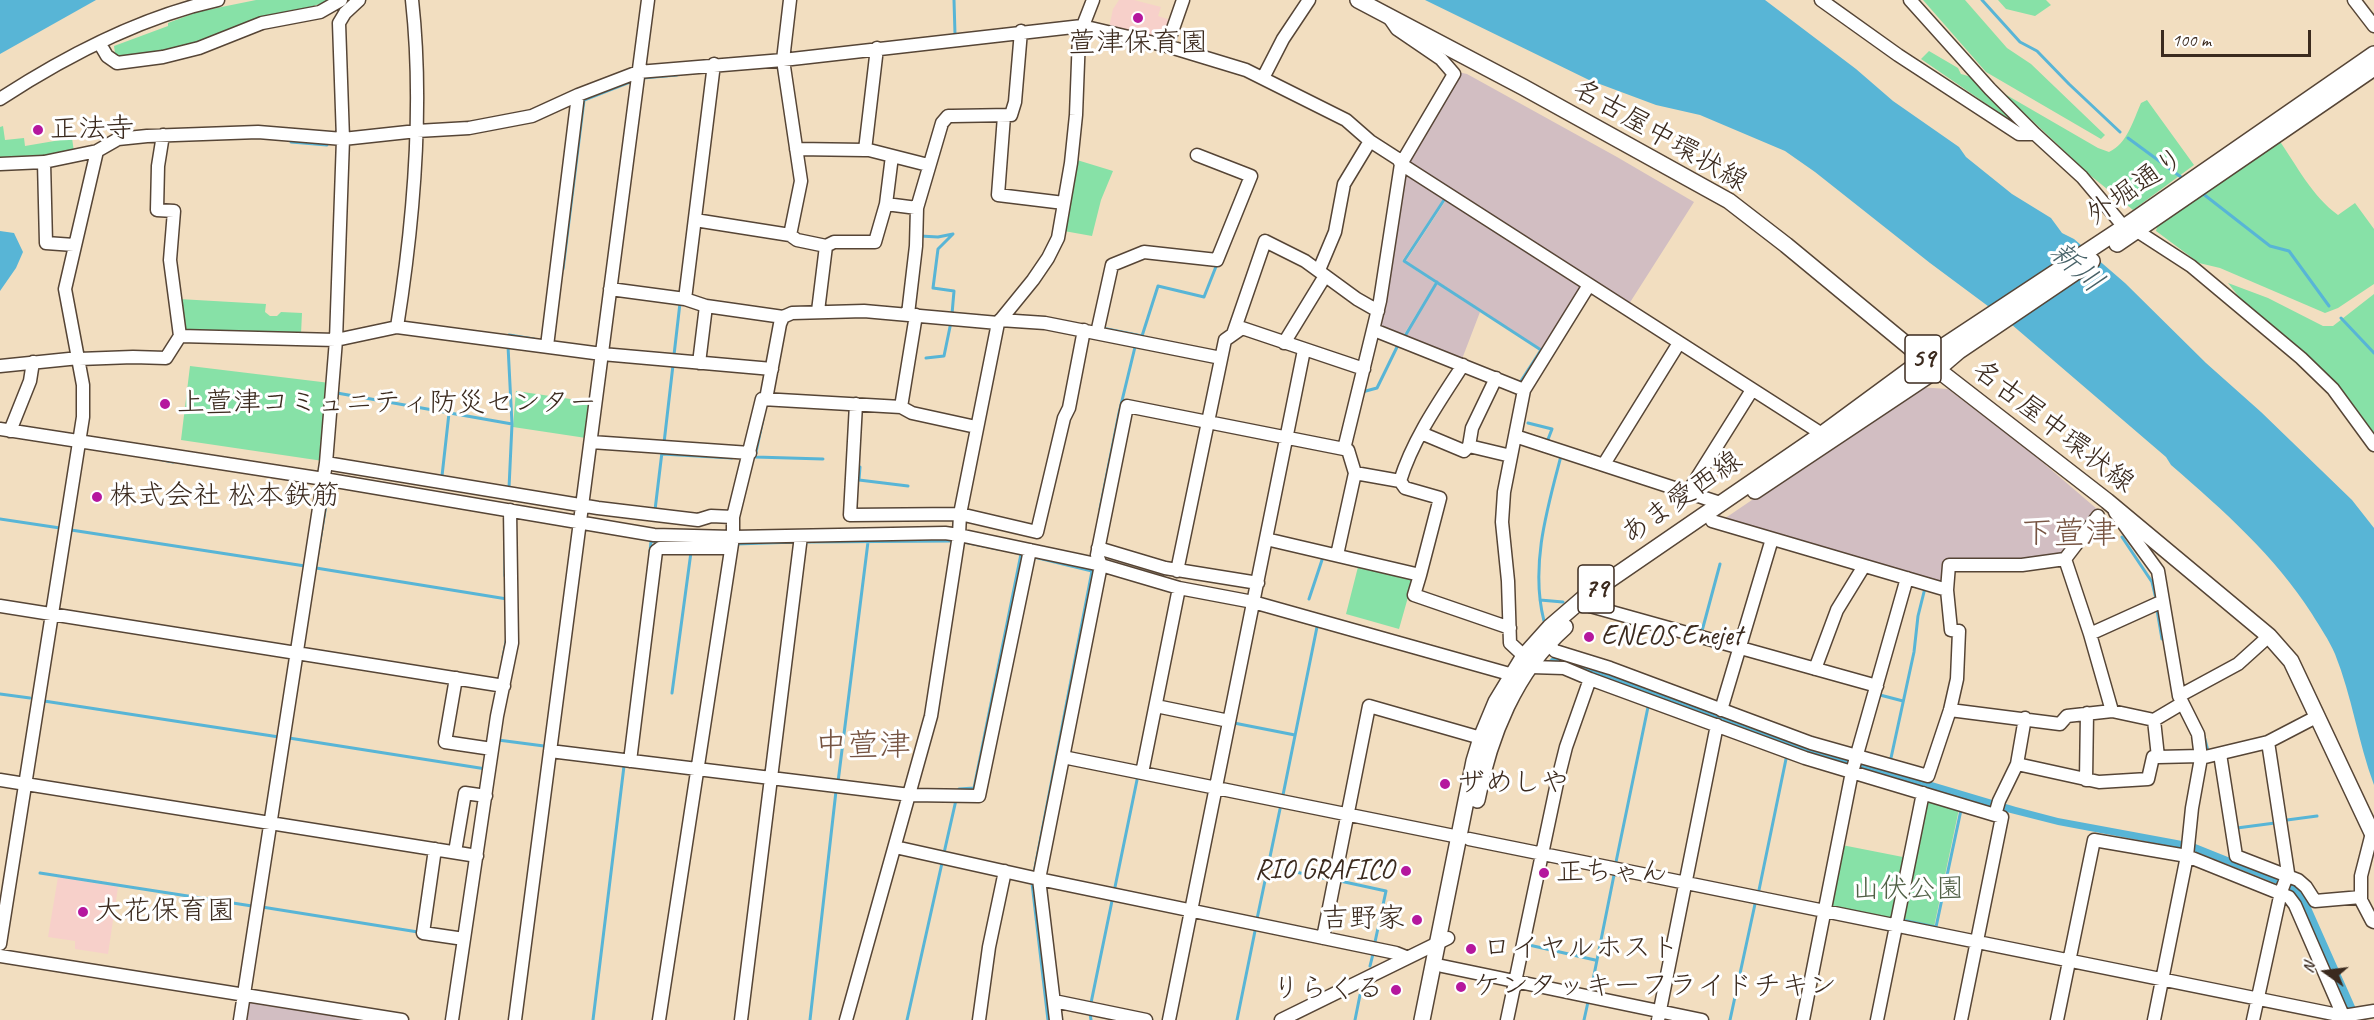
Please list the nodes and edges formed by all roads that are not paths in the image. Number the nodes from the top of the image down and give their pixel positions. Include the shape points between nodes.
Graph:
1 (218, 0) edge
2 (341, 0) edge
3 (359, 0) edge
4 (412, 0) edge
5 (648, 0) edge
6 (790, 0) edge
7 (1093, 0) edge
8 (1183, 0) edge
9 (1309, 0) edge
10 (1358, 0) edge
11 (1821, 0) edge
12 (1910, 0) edge
13 (2354, 0) edge
14 (1388, 16) junction
15 (1082, 26) junction
16 (2374, 26) edge
17 (1021, 31) junction
18 (100, 44) junction
19 (1167, 46) junction
20 (877, 48) junction
21 (2374, 54) edge
22 (783, 60) junction
23 (714, 64) junction
24 (2374, 68) edge
25 (638, 72) junction
26 (1263, 78) junction
27 (578, 95) junction
28 (0, 99) edge
29 (1004, 116) junction
30 (417, 130) junction
31 (2035, 134) junction
32 (163, 135) junction
33 (343, 139) junction
34 (1370, 141) junction
35 (796, 149) junction
36 (865, 149) junction
37 (97, 151) junction
38 (1197, 155) dead end
39 (891, 156) junction
40 (44, 162) junction
41 (0, 164) edge
42 (1401, 164) junction
43 (928, 165) junction
44 (1064, 203) junction
45 (886, 204) junction
46 (917, 208) junction
47 (2149, 216) junction
48 (694, 220) junction
49 (2131, 229) junction
50 (790, 235) junction
51 (74, 245) junction
52 (826, 246) junction
53 (1322, 273) junction
54 (1589, 285) junction
55 (610, 289) junction
56 (685, 298) junction
57 (706, 306) junction
58 (818, 311) junction
59 (1378, 311) junction
60 (912, 314) junction
61 (783, 317) junction
62 (999, 321) junction
63 (397, 327) junction
64 (1084, 330) junction
65 (1374, 330) junction
66 (1096, 333) junction
67 (1233, 334) junction
68 (180, 336) junction
69 (336, 340) junction
70 (1284, 343) junction
71 (1679, 343) junction
72 (547, 346) junction
73 (1956, 346) junction
74 (1304, 350) junction
75 (602, 354) junction
76 (1221, 358) junction
77 (79, 359) junction
78 (1924, 359) junction
79 (33, 362) junction
80 (699, 363) junction
81 (1462, 365) junction
82 (0, 366) edge
83 (772, 369) junction
84 (1364, 369) junction
85 (1938, 369) junction
86 (1496, 378) junction
87 (1524, 390) junction
88 (1752, 390) junction
89 (766, 399) junction
90 (856, 405) junction
91 (901, 407) junction
92 (1208, 421) junction
93 (976, 427) junction
94 (5, 430) edge
95 (1421, 433) junction
96 (1822, 434) junction
97 (1515, 436) junction
98 (1287, 437) junction
99 (78, 441) junction
100 (591, 442) junction
101 (2374, 445) edge
102 (1469, 446) junction
103 (1344, 449) junction
104 (750, 453) junction
105 (1511, 456) junction
106 (326, 464) junction
107 (1604, 464) junction
108 (1355, 473) junction
109 (324, 479) junction
110 (1400, 481) junction
111 (1688, 492) junction
112 (2107, 501) junction
113 (1720, 503) junction
114 (581, 505) junction
115 (510, 510) junction
116 (960, 514) junction
117 (2098, 516) dead end
118 (734, 517) junction
119 (1712, 521) junction
120 (579, 522) junction
121 (959, 535) junction
122 (801, 536) junction
123 (1772, 539) junction
124 (1266, 540) junction
125 (732, 542) junction
126 (1098, 548) junction
127 (1030, 550) junction
128 (1337, 555) junction
129 (2065, 559) junction
130 (1101, 565) junction
131 (1864, 566) junction
132 (1177, 571) junction
133 (1419, 575) junction
134 (1907, 578) junction
135 (1258, 583) junction
136 (1179, 588) junction
137 (1947, 590) junction
138 (2163, 601) junction
139 (1253, 602) junction
140 (0, 606) edge
141 (1590, 606) junction
142 (51, 614) junction
143 (1510, 628) junction
144 (2090, 634) junction
145 (2269, 636) junction
146 (1548, 644) junction
147 (1739, 648) junction
148 (297, 653) junction
149 (1528, 662) junction
150 (1815, 669) junction
151 (1513, 675) junction
152 (456, 678) junction
153 (1590, 679) junction
154 (504, 686) junction
155 (1877, 686) junction
156 (2180, 700) junction
157 (1156, 706) junction
158 (1721, 710) junction
159 (1950, 710) junction
160 (2112, 711) junction
161 (2087, 713) junction
162 (2318, 716) junction
163 (2025, 718) junction
164 (2154, 720) junction
165 (1229, 721) junction
166 (1717, 725) junction
167 (1481, 738) junction
168 (2268, 742) junction
169 (492, 749) junction
170 (550, 751) junction
171 (2220, 754) junction
172 (1063, 757) junction
173 (2158, 757) junction
174 (2201, 757) junction
175 (630, 761) junction
176 (1855, 764) junction
177 (2017, 765) junction
178 (697, 769) junction
179 (1142, 773) junction
180 (772, 778) junction
181 (0, 780) edge
182 (2085, 780) junction
183 (25, 784) junction
184 (1216, 788) junction
185 (1923, 793) junction
186 (910, 795) junction
187 (486, 796) junction
188 (1996, 809) junction
189 (1347, 814) junction
190 (271, 823) junction
191 (2373, 835) edge
192 (1464, 838) junction
193 (896, 847) junction
194 (435, 849) junction
195 (2188, 850) junction
196 (455, 852) junction
197 (1542, 854) junction
198 (477, 856) junction
199 (1005, 871) junction
200 (1039, 879) junction
201 (1686, 884) junction
202 (2284, 884) junction
203 (2361, 897) junction
204 (1191, 910) junction
205 (1826, 912) junction
206 (2374, 922) edge
207 (1896, 926) junction
208 (1323, 938) junction
209 (465, 939) junction
210 (1443, 941) junction
211 (1976, 943) junction
212 (0, 944) edge
213 (0, 956) edge
214 (1406, 957) junction
215 (2069, 961) junction
216 (1442, 966) junction
217 (2162, 980) junction
218 (1515, 982) junction
219 (244, 993) junction
220 (2258, 999) junction
221 (1054, 1001) junction
222 (2374, 1011) edge
223 (1659, 1016) edge
224 (1292, 1017) edge
225 (2352, 1017) edge
226 (240, 1020) edge
227 (402, 1020) edge
228 (452, 1020) edge
229 (515, 1020) edge
230 (659, 1020) edge
231 (741, 1020) edge
232 (846, 1020) edge
233 (979, 1020) edge
234 (1056, 1020) edge
235 (1146, 1020) edge
236 (1169, 1020) edge
237 (1281, 1020) edge
238 (1422, 1020) edge
239 (1432, 1020) edge
240 (1507, 1020) edge
241 (1702, 1020) edge
242 (1803, 1020) edge
243 (1877, 1020) edge
244 (1961, 1020) edge
245 (2057, 1020) edge
246 (2154, 1020) edge
247 (2253, 1020) edge

1 - 18 street via 142,24
2 - 18 street via 320,12 262,23 199,48 163,57 117,63 107,57
3 - 33 street via 339,23
4 - 30 street
5 - 25 street
6 - 22 street
7 - 15 street
8 - 19 street
9 - 26 street
10 - 14 main road, 名古屋中環状線 / 59
11 - 31 street via 2019,134
12 - 31 street
13 - 16 street
14 - 42 street via 1397,29 1441,59 1454,74
14 - 78 main road, 名古屋中環状線 / 59 via 1729,201
15 - 17 street
15 - 19 street
15 - 44 street via 1077,52 1076,115
17 - 20 street
17 - 29 street via 1015,102 1011,114
18 - 28 street
19 - 26 street
20 - 22 street
20 - 36 street
21 - 47 main road, 外堀通り
22 - 23 street
22 - 35 street
23 - 25 street
23 - 48 street
24 - 47 main road, 外堀通り
25 - 27 street
25 - 55 street
26 - 34 street via 1346,120
27 - 30 street via 532,116 469,128
27 - 72 street
29 - 43 street via 948,116
29 - 44 street via 998,195
30 - 33 street
30 - 63 street via 409,251
31 - 49 street
32 - 33 street via 258,132
32 - 37 street via 118,139
32 - 68 street via 157,210 174,211 170,260
33 - 69 street
34 - 42 street
34 - 53 street via 1344,184
35 - 36 street
35 - 50 street via 801,181
36 - 39 street
37 - 40 street
37 - 51 street
38 - 66 street via 1251,176 1217,260 1144,252 1112,265
39 - 43 street
39 - 45 street
40 - 41 street
40 - 51 street via 46,243
42 - 54 street
42 - 59 street
43 - 46 street
44 - 62 street via 1058,238 1048,258
45 - 46 street
45 - 52 street via 875,242 834,242
46 - 60 street
47 - 49 main road, 外堀通り
48 - 50 street
48 - 56 street
49 - 73 main road, 外堀通り
49 - 101 street via 2191,266 2301,358 2333,388
50 - 52 street
51 - 77 street via 65,289
52 - 58 street
53 - 59 street
53 - 67 street via 1264,241
53 - 70 street
54 - 71 street
54 - 87 street
55 - 56 street
55 - 75 street
56 - 57 street
57 - 61 street
57 - 80 street
58 - 60 street
58 - 61 street
59 - 65 street
60 - 62 street
60 - 91 street
61 - 83 street
62 - 64 street
62 - 93 street
63 - 69 street
63 - 72 street
64 - 66 street
64 - 116 street via 1069,408 1037,532
65 - 81 street
65 - 84 street
66 - 76 street
67 - 70 street via 1242,328
67 - 76 street via 1225,340
68 - 69 street
68 - 77 street via 166,358
69 - 106 street
70 - 74 street
71 - 88 street
71 - 107 street
72 - 75 street
73 - 78 main road, 外堀通り
73 - 85 main road, 外堀通り
74 - 84 street
74 - 98 street
75 - 80 street
75 - 100 street
76 - 92 street
77 - 79 street
77 - 99 street via 83,417
78 - 85 main road, 名古屋中環状線 / 59
78 - 96 main road, あま愛西線 / 79
79 - 82 street
79 - 94 street via 30,381
80 - 83 street
81 - 86 street
81 - 95 street
83 - 89 street
84 - 103 street
85 - 112 main road, 名古屋中環状線 / 59
85 - 119 main road, あま愛西線 / 79
86 - 87 street
86 - 102 street via 1472,428
87 - 97 street
88 - 96 street
88 - 111 street
89 - 90 street
89 - 104 street via 762,399
90 - 91 street
90 - 116 street via 849,515
91 - 93 street
92 - 98 street
92 - 126 street via 1127,406
92 - 132 street
93 - 116 street
94 - 99 street
95 - 102 street via 1464,451
95 - 110 street
96 - 113 main road, あま愛西線 / 79
97 - 105 street
97 - 107 street
98 - 103 street
98 - 124 street
99 - 109 street
99 - 142 street
100 - 104 street
100 - 114 street
102 - 105 street
103 - 108 street via 1348,450
104 - 118 street
105 - 143 street via 1502,522
106 - 109 street
106 - 114 street
107 - 111 street
108 - 110 street
108 - 128 street
109 - 115 street
109 - 148 street
110 - 133 street via 1405,488 1440,498
111 - 113 street
112 - 138 street via 2158,571
112 - 145 main road, 名古屋中環状線 / 59
113 - 149 main road, あま愛西線 / 79 via 1586,596 1550,627
114 - 118 street via 699,520
114 - 120 street
115 - 120 street
115 - 154 street via 512,643
116 - 121 street
117 - 129 street
118 - 125 street
119 - 123 street
119 - 141 main road, あま愛西線 / 79
120 - 125 street via 654,535
120 - 170 street
121 - 122 street
121 - 127 street
121 - 186 street via 931,716
122 - 125 street
122 - 180 street
123 - 131 street
123 - 147 street
124 - 128 street
124 - 135 street
125 - 175 street via 656,551
125 - 178 street
126 - 130 street
126 - 132 street
127 - 130 street
127 - 186 street via 980,796
128 - 133 street
129 - 137 street via 2022,565 1949,565
129 - 144 street
130 - 136 street
130 - 172 street
131 - 134 street
131 - 150 street via 1837,610
132 - 135 street
133 - 143 street via 1414,595
134 - 137 street
134 - 155 street
135 - 139 street
136 - 139 street
136 - 157 street
137 - 159 street via 1951,630 1959,631 1957,679
138 - 144 street
138 - 156 street
139 - 151 street
139 - 165 street
140 - 142 street
141 - 146 main road, あま愛西線 / 79
141 - 147 street
142 - 148 street
142 - 183 street
143 - 149 street via 1510,643
144 - 160 street
145 - 156 street via 2238,664
145 - 162 main road, 名古屋中環状線 / 59 via 2291,661
146 - 149 main road, あま愛西線 / 79
146 - 158 street via 1556,651
147 - 150 street
147 - 158 street
148 - 152 street
148 - 190 street
149 - 151 main road, あま愛西線 / 79
149 - 153 street via 1564,668
149 - 192 main road, あま愛西線 / 79 via 1492,739
150 - 155 street
151 - 167 main road, あま愛西線 / 79
152 - 154 street
152 - 169 street via 445,742
153 - 166 street
153 - 197 street via 1564,753
154 - 169 street
155 - 176 street
156 - 164 street
156 - 174 street via 2198,734
157 - 165 street
157 - 179 street
158 - 176 street via 1811,743
159 - 163 street via 2021,721
159 - 176 street via 1928,776
160 - 161 street
160 - 164 street
161 - 163 street via 2067,716 2060,724
161 - 182 street
162 - 168 street
162 - 191 main road, 名古屋中環状線 / 59
163 - 177 street
164 - 173 street
165 - 184 street
166 - 176 street via 1805,758
166 - 201 street
167 - 189 street via 1369,706
167 - 192 main road, あま愛西線 / 79
168 - 171 street
168 - 202 street
169 - 187 street
170 - 175 street
170 - 229 street
171 - 174 street
171 - 202 street via 2236,856
172 - 179 street
172 - 200 street
173 - 174 street
173 - 182 street via 2153,757 2148,779
174 - 195 street
175 - 178 street
176 - 185 street
176 - 205 street
177 - 182 street
177 - 188 street
178 - 180 street
178 - 230 street
179 - 184 street
180 - 186 street
180 - 231 street
181 - 183 street
183 - 190 street
183 - 212 street
184 - 189 street
184 - 204 street
185 - 188 street
185 - 207 street
186 - 193 street
187 - 196 street via 465,793
187 - 198 street
188 - 211 street via 2002,817
189 - 192 street
189 - 208 street
190 - 194 street
190 - 219 street
191 - 203 street via 2361,876
192 - 197 street
192 - 210 main road, あま愛西線 / 79
193 - 199 street
193 - 232 street
194 - 196 street
194 - 209 street via 423,933
195 - 202 street
195 - 215 street via 2094,840
195 - 217 street
196 - 198 street
197 - 201 street
197 - 218 street
198 - 209 street
199 - 200 street
199 - 233 street
200 - 204 street
200 - 221 street
201 - 205 street
201 - 223 street
202 - 203 street via 2306,887 2315,901
202 - 220 street
202 - 225 street
203 - 206 street
204 - 208 street
204 - 236 street
205 - 207 street
205 - 242 street
207 - 211 street
207 - 243 street
208 - 214 street
209 - 228 street
210 - 214 street
210 - 216 main road, あま愛西線 / 79
210 - 238 main road, あま愛西線 / 79
211 - 215 street
211 - 244 street
213 - 219 street
214 - 224 street
215 - 217 street
215 - 245 street
216 - 218 street
216 - 239 main road, あま愛西線 / 79
217 - 220 street
217 - 246 street
218 - 223 street
218 - 240 street
219 - 226 street
219 - 227 street
220 - 225 street
220 - 247 street
221 - 234 street
221 - 235 street
222 - 225 street
223 - 241 street
224 - 237 street

